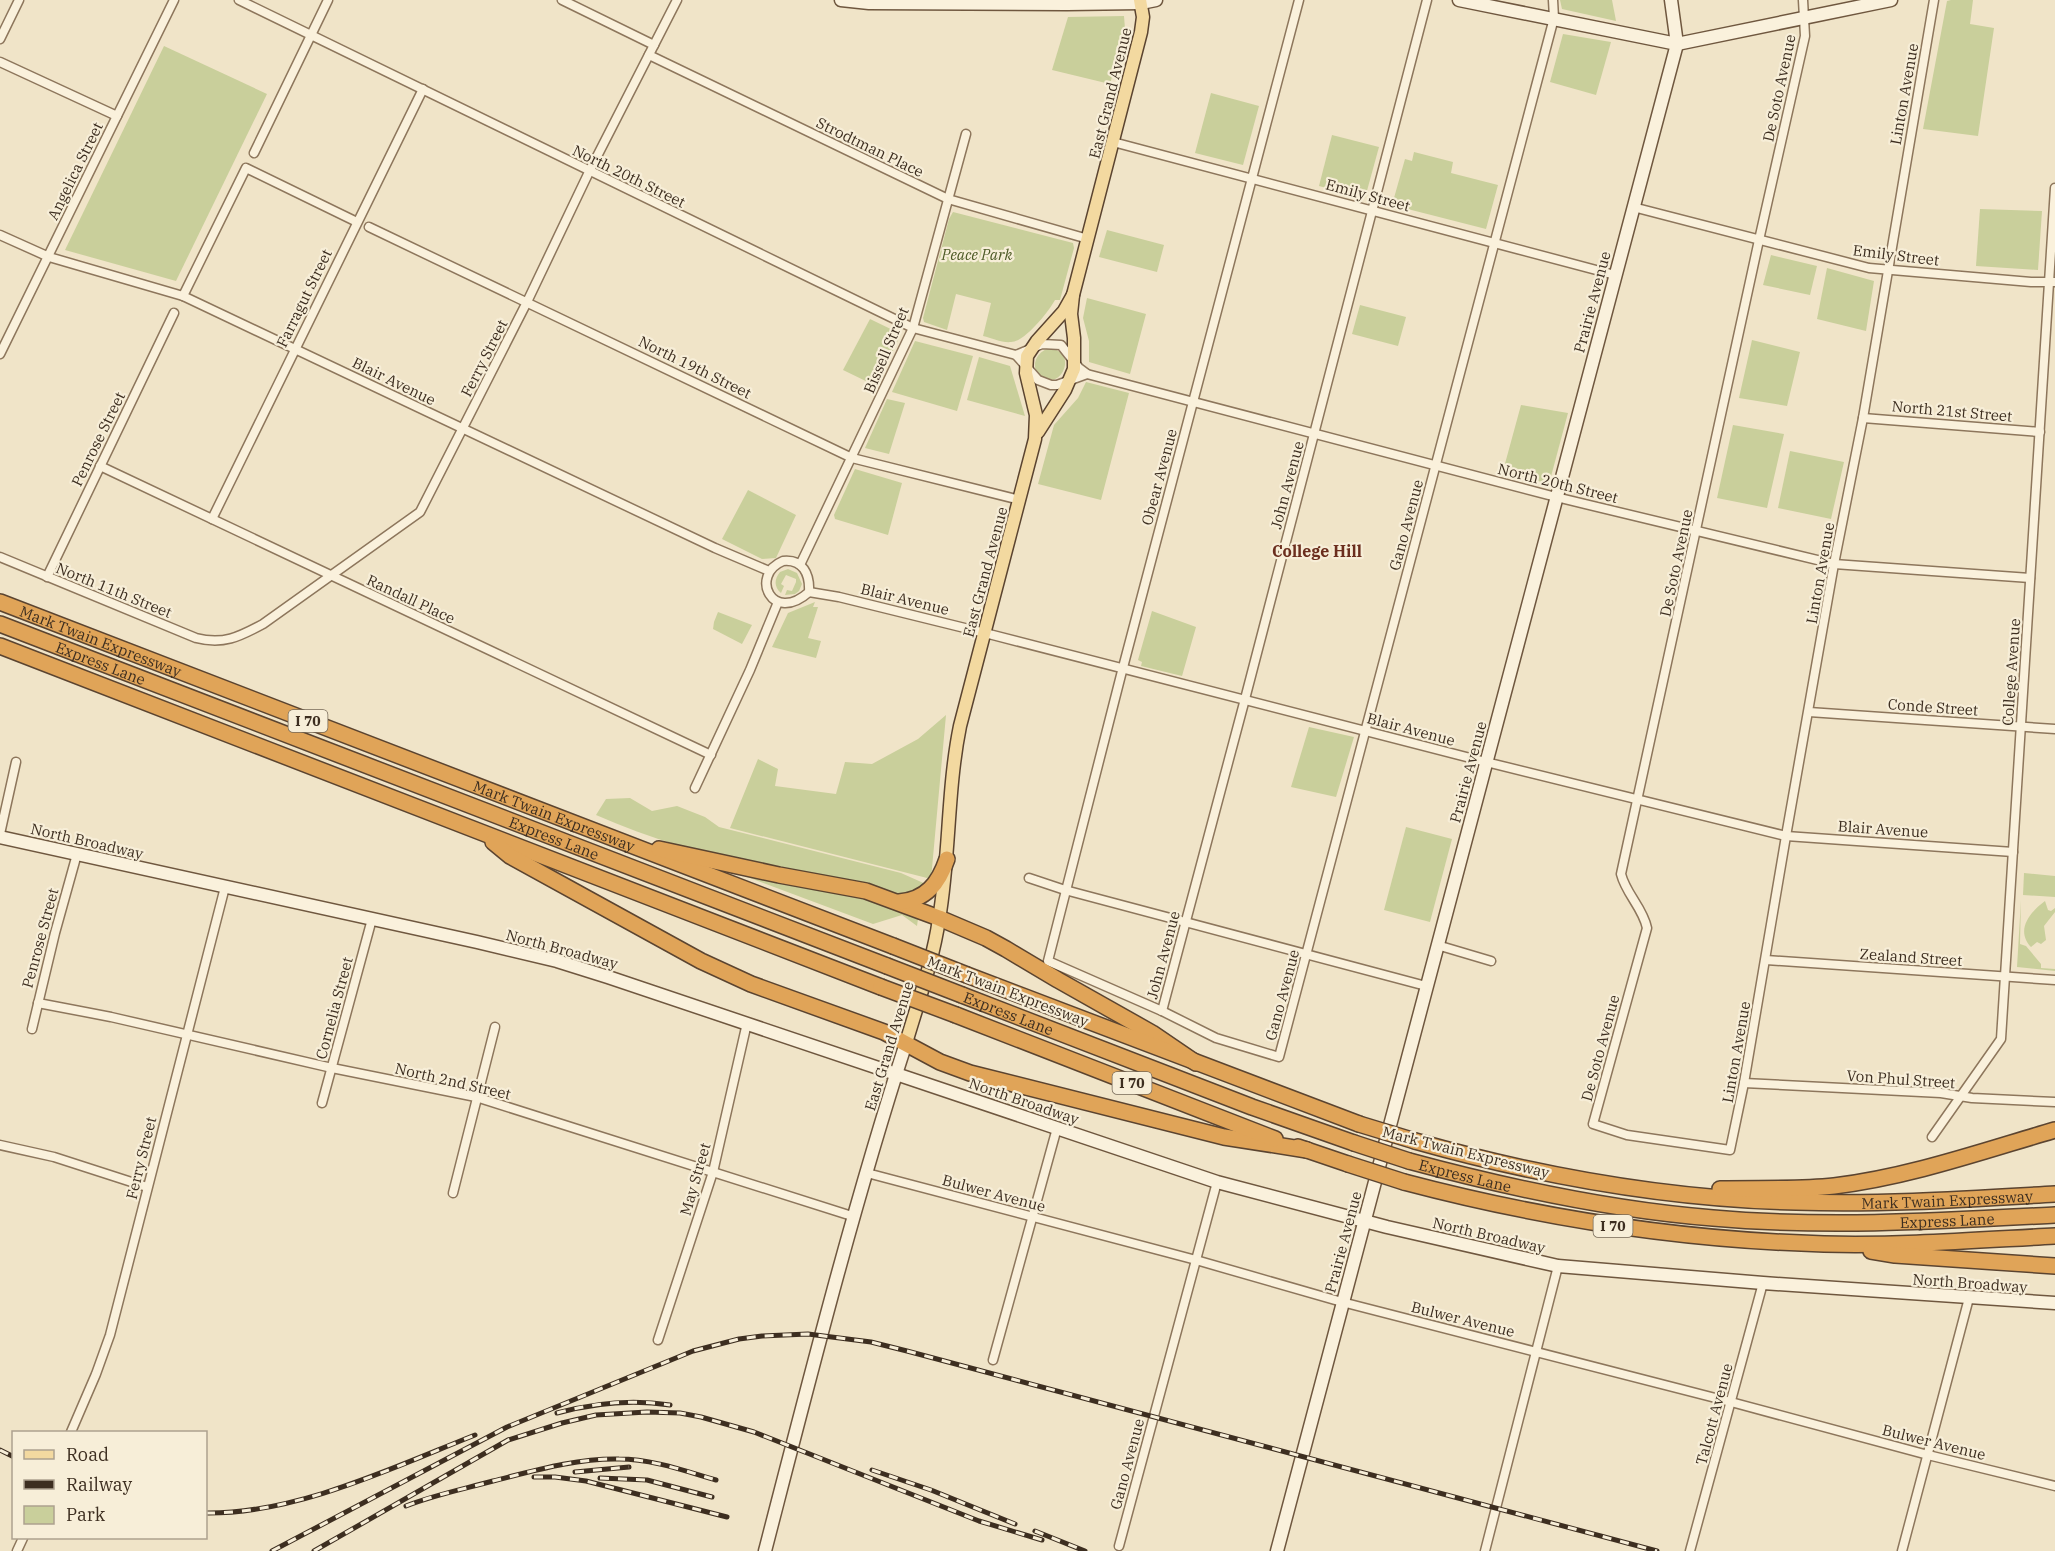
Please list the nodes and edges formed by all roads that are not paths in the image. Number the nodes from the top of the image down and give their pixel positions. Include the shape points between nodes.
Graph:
1 (19, 0) edge
2 (174, 0) edge
3 (240, 0) edge
4 (328, 0) edge
5 (562, 0) edge
6 (677, 0) edge
7 (842, 0) edge
8 (1156, 0) edge
9 (1299, 0) edge
10 (1427, 0) edge
11 (1459, 0) edge
12 (1552, 0) edge
13 (1671, 0) edge
14 (1803, 0) edge
15 (1891, 0) edge
16 (1934, 0) edge
17 (874, 1) edge
18 (1141, 1) edge
19 (1805, 17) junction
20 (1554, 18) junction
21 (311, 33) junction
22 (0, 39) edge
23 (1677, 44) junction
24 (654, 45) junction
25 (649, 55) junction
26 (0, 62) edge
27 (423, 89) junction
28 (117, 116) junction
29 (966, 134) dead end
30 (1113, 142) junction
31 (254, 153) dead end
32 (590, 172) junction
33 (1253, 179) junction
34 (2055, 188) edge
35 (948, 199) junction
36 (1633, 207) junction
37 (1372, 210) junction
38 (357, 222) junction
39 (369, 227) dead end
40 (0, 236) edge
41 (1088, 239) junction
42 (1759, 240) junction
43 (1494, 243) junction
44 (49, 257) junction
45 (1887, 270) junction
46 (1615, 275) junction
47 (2052, 281) edge
48 (1073, 295) junction
49 (183, 296) junction
50 (527, 302) junction
51 (174, 313) dead end
52 (913, 328) junction
53 (294, 349) junction
54 (1030, 349) junction
55 (0, 354) edge
56 (1016, 355) junction
57 (1074, 361) junction
58 (1025, 365) junction
59 (1087, 374) junction
60 (1070, 380) junction
61 (1193, 401) junction
62 (1863, 418) junction
63 (463, 429) junction
64 (2040, 432) junction
65 (1314, 433) junction
66 (1035, 439) junction
67 (852, 458) junction
68 (1435, 465) junction
69 (100, 466) junction
70 (1556, 497) junction
71 (1020, 500) junction
72 (212, 519) junction
73 (1697, 531) junction
74 (0, 557) edge
75 (1834, 564) junction
76 (800, 565) junction
77 (769, 572) junction
78 (331, 576) junction
79 (47, 577) junction
80 (2030, 578) junction
81 (809, 592) junction
82 (0, 602) edge
83 (778, 602) junction
84 (0, 624) edge
85 (985, 633) junction
86 (220, 642) joint
87 (0, 646) edge
88 (1123, 668) junction
89 (1245, 699) junction
90 (1809, 712) junction
91 (2021, 726) junction
92 (2055, 729) edge
93 (1366, 731) junction
94 (711, 755) junction
95 (16, 762) dead end
96 (1486, 762) junction
97 (695, 788) dead end
98 (1637, 800) junction
99 (481, 832) junction
100 (0, 836) edge
101 (1786, 836) junction
102 (616, 840) junction
103 (2013, 852) junction
104 (77, 854) junction
105 (946, 859) junction
106 (1029, 878) dead end
107 (225, 887) junction
108 (1065, 890) junction
109 (897, 902) junction
110 (939, 918) junction
111 (372, 919) junction
112 (1186, 921) junction
113 (1437, 945) junction
114 (1308, 954) junction
115 (1766, 960) junction
116 (1491, 961) dead end
117 (2005, 976) junction
118 (2055, 980) edge
119 (1425, 986) junction
120 (38, 1003) junction
121 (1162, 1011) junction
122 (747, 1023) junction
123 (495, 1027) dead end
124 (32, 1029) dead end
125 (187, 1033) junction
126 (906, 1043) junction
127 (1196, 1063) junction
128 (332, 1068) junction
129 (896, 1075) junction
130 (1744, 1083) junction
131 (1960, 1096) junction
132 (476, 1097) junction
133 (2055, 1102) edge
134 (322, 1103) dead end
135 (1057, 1128) junction
136 (2055, 1130) edge
137 (1932, 1137) dead end
138 (0, 1145) edge
139 (1307, 1150) junction
140 (1730, 1150) joint
141 (713, 1172) junction
142 (867, 1173) junction
143 (1217, 1182) junction
144 (147, 1187) junction
145 (1660, 1192) junction
146 (453, 1193) dead end
147 (2055, 1194) edge
148 (2055, 1215) edge
149 (855, 1217) junction
150 (1032, 1217) junction
151 (1365, 1222) junction
152 (2055, 1236) edge
153 (1826, 1244) junction
154 (1196, 1260) junction
155 (1558, 1266) junction
156 (2055, 1266) edge
157 (1763, 1283) junction
158 (1969, 1298) junction
159 (1342, 1302) junction
160 (2055, 1304) edge
161 (658, 1340) dead end
162 (1537, 1352) junction
163 (993, 1360) dead end
164 (1731, 1402) junction
165 (71, 1431) edge
166 (1928, 1455) junction
167 (2055, 1486) edge
168 (1119, 1546) dead end
169 (765, 1551) edge
170 (1277, 1551) edge
171 (1485, 1551) edge
172 (1690, 1551) edge
173 (1902, 1551) edge

1 - 22 street
2 - 28 street, Angelica Street
3 - 21 street, North 20th Street
4 - 21 street
5 - 24 street
6 - 24 street, Ferry Street
7 - 17 main road
8 - 18 main road
9 - 33 street, Obear Avenue
10 - 37 street, John Avenue
11 - 20 main road
12 - 20 street, Gano Avenue
13 - 23 main road, Prairie Avenue
14 - 19 street, De Soto Avenue
15 - 19 main road
16 - 45 street, Linton Avenue
17 - 18 main road
18 - 30 main road, East Grand Avenue via 1141,32
19 - 23 main road
19 - 42 street, De Soto Avenue via 1805,36
20 - 23 main road
20 - 43 street, Gano Avenue
21 - 27 street, North 20th Street
21 - 31 street
23 - 36 main road, Prairie Avenue
24 - 25 street, Ferry Street
25 - 32 street, Ferry Street
25 - 35 street, Strodtman Place
26 - 28 street
27 - 32 street, North 20th Street
27 - 38 street, Farragut Street
28 - 44 street, Angelica Street
29 - 35 street, Bissell Street
30 - 33 street, Emily Street
30 - 41 main road, East Grand Avenue
32 - 50 street, Ferry Street
32 - 52 street, North 20th Street
33 - 37 street, Emily Street
33 - 61 street, Obear Avenue
34 - 47 street, College Avenue
35 - 41 street, Strodtman Place
35 - 52 street, Bissell Street
36 - 42 street, Emily Street
36 - 46 main road, Prairie Avenue
37 - 43 street, Emily Street
37 - 65 street, John Avenue
38 - 49 street via 246,168
38 - 53 street, Farragut Street
39 - 50 street, North 19th Street
40 - 44 street, Blair Avenue
41 - 48 main road, East Grand Avenue
42 - 45 street, Emily Street
42 - 73 street, De Soto Avenue
43 - 46 street, Emily Street
43 - 68 street, Gano Avenue
44 - 49 street, Blair Avenue
44 - 55 street, Angelica Street
45 - 47 street, Emily Street
45 - 62 street, Linton Avenue
46 - 70 main road, Prairie Avenue
47 - 64 street, College Avenue
48 - 54 main road, East Grand Avenue via 1065,310
48 - 57 main road, East Grand Avenue
49 - 53 street, Blair Avenue
50 - 63 street, Ferry Street
50 - 67 street, North 19th Street
51 - 69 street, Penrose Street
52 - 56 street, North 20th Street
52 - 67 street, Bissell Street
53 - 63 street, Blair Avenue
53 - 72 street, Farragut Street
54 - 56 street
54 - 57 street via 1049,343 1061,345
54 - 58 main road, East Grand Avenue
56 - 58 street
57 - 59 street
57 - 60 main road, East Grand Avenue
58 - 60 street via 1045,383 1058,385
58 - 66 main road, East Grand Avenue via 1036,415
59 - 60 street
59 - 61 street, North 20th Street
60 - 66 main road, East Grand Avenue
61 - 65 street, North 20th Street
61 - 88 street, Obear Avenue
62 - 64 street, North 21st Street
62 - 75 street, Linton Avenue
63 - 77 street, Blair Avenue
63 - 78 street, Ferry Street via 420,512
64 - 80 street, College Avenue
65 - 68 street, North 20th Street
65 - 89 street, John Avenue
66 - 71 main road, East Grand Avenue
67 - 71 street, North 19th Street
67 - 76 street, Bissell Street
68 - 70 street, North 20th Street
68 - 93 street, Gano Avenue
69 - 72 street, Randall Place
69 - 79 street, Penrose Street
70 - 73 street, North 20th Street
70 - 96 main road, Prairie Avenue
71 - 85 main road, East Grand Avenue
72 - 78 street, Randall Place
73 - 75 street, North 20th Street
73 - 98 street, De Soto Avenue
74 - 79 street, North 11th Street
75 - 80 street, North 20th Street
75 - 90 street, Linton Avenue
76 - 77 street via 783,561
76 - 81 street via 808,576
77 - 83 street via 767,589
78 - 86 street, Ferry Street via 263,624
78 - 94 street, Randall Place
79 - 86 street, North 11th Street via 196,638
80 - 91 street, College Avenue
81 - 83 street via 793,603
81 - 85 street, Blair Avenue
82 - 102 highway, Mark Twain Expressway / I 70
83 - 94 street
84 - 148 highway, Express Lane, bridge via 1262,1111 1409,1161 1578,1200 1714,1218 1862,1224
85 - 88 street, Blair Avenue
85 - 105 main road, East Grand Avenue via 956,746
87 - 99 highway, I 70
88 - 89 street, Blair Avenue
88 - 108 street, Obear Avenue
89 - 93 street, Blair Avenue
89 - 112 street, John Avenue
90 - 91 street, Conde Street
90 - 101 street, Linton Avenue
91 - 92 street, Conde Street
91 - 103 street, College Avenue
93 - 96 street, Blair Avenue
93 - 114 street, Gano Avenue
94 - 97 street
95 - 100 street
96 - 98 street, Blair Avenue
96 - 113 main road, Prairie Avenue
98 - 101 street, Blair Avenue
98 - 140 street, De Soto Avenue via 1621,874 1647,928 1593,1124 1627,1135
99 - 126 highway via 510,856 701,961
99 - 139 highway, I 70, bridge
100 - 104 main road, North Broadway
101 - 103 street, Blair Avenue
101 - 115 street, Linton Avenue
102 - 109 highway via 851,887
102 - 127 highway, Mark Twain Expressway / I 70, bridge
103 - 117 street, College Avenue
104 - 107 main road, North Broadway
104 - 120 street, Penrose Street
105 - 109 highway via 928,892
105 - 110 main road, East Grand Avenue
106 - 108 street
107 - 111 main road, North Broadway
107 - 125 street, Ferry Street
108 - 112 street
108 - 121 street, Obear Avenue via 1048,962
109 - 110 highway
110 - 126 main road, East Grand Avenue via 934,949
110 - 127 highway via 1006,949 1152,1033
111 - 122 main road, North Broadway via 557,961
111 - 128 street, Cornelia Street
112 - 114 street
112 - 121 street, John Avenue
113 - 116 street
113 - 119 main road, Prairie Avenue
114 - 119 street
114 - 121 street, Gano Avenue via 1279,1057 1216,1038
115 - 117 street, Zealand Street
115 - 130 street, Linton Avenue
117 - 118 street, Zealand Street
117 - 131 street, College Avenue via 2001,1039
119 - 151 main road, Prairie Avenue
120 - 124 street, Penrose Street
120 - 125 street, North 2nd Street
122 - 129 main road, North Broadway
122 - 141 street, May Street
123 - 132 street
125 - 128 street, North 2nd Street
125 - 144 street, Ferry Street
126 - 129 main road, East Grand Avenue
126 - 139 highway via 940,1062 989,1079 1224,1137
127 - 145 highway, Mark Twain Expressway / I 70, bridge via 1415,1141 1515,1167
128 - 132 street, North 2nd Street
128 - 134 street, Cornelia Street
129 - 135 main road, North Broadway
129 - 142 main road, East Grand Avenue
130 - 131 street, Von Phul Street
130 - 140 street, Linton Avenue
131 - 133 street, Von Phul Street
131 - 137 street, College Avenue
132 - 141 street, North 2nd Street
132 - 146 street
135 - 143 main road, North Broadway
135 - 150 street
136 - 145 highway via 1910,1171 1833,1186
138 - 144 street via 54,1157
139 - 153 highway, I 70, bridge via 1404,1182 1517,1210 1722,1239
141 - 149 street, North 2nd Street
141 - 161 street, May Street
142 - 149 main road, East Grand Avenue
142 - 150 street, Bulwer Avenue
143 - 151 main road, North Broadway
143 - 154 street, Gano Avenue
144 - 165 street, Ferry Street via 110,1335
145 - 147 highway, Mark Twain Expressway / I 70 via 1825,1203
149 - 169 main road, East Grand Avenue
150 - 154 street, Bulwer Avenue
150 - 163 street
151 - 155 main road, North Broadway
151 - 159 main road, Prairie Avenue
152 - 153 highway, I 70
153 - 156 highway via 1895,1255
154 - 159 street, Bulwer Avenue
154 - 168 street, Gano Avenue
155 - 157 main road, North Broadway
155 - 162 street
157 - 158 main road, North Broadway
157 - 164 street, Talcott Avenue
158 - 160 main road, North Broadway
158 - 166 street
159 - 162 street, Bulwer Avenue
159 - 170 main road, Prairie Avenue
162 - 164 street, Bulwer Avenue
162 - 171 street
164 - 166 street, Bulwer Avenue
164 - 172 street, Talcott Avenue
166 - 167 street, Bulwer Avenue
166 - 173 street

